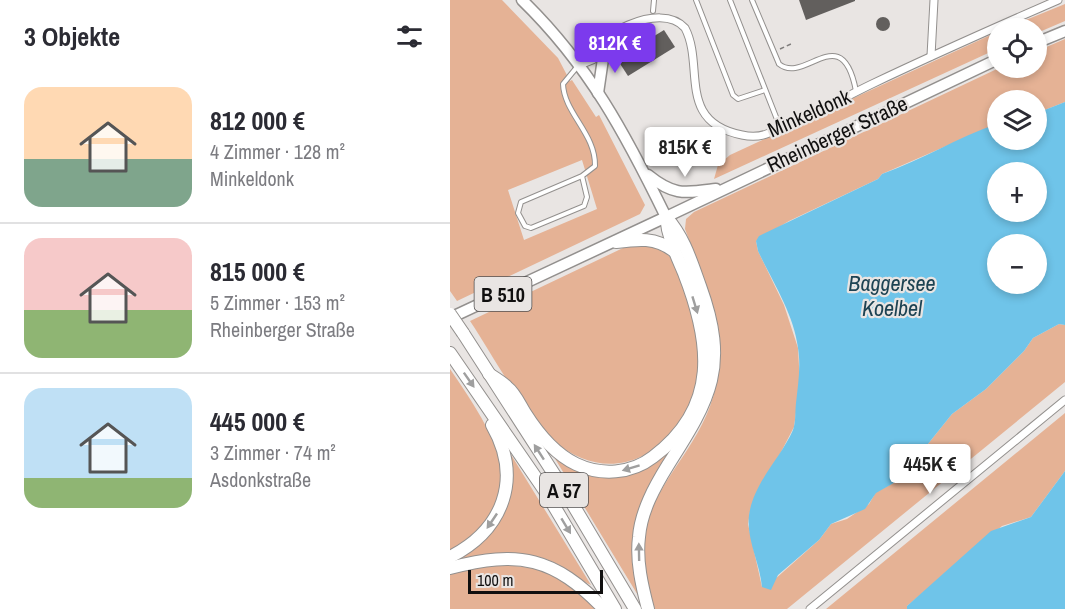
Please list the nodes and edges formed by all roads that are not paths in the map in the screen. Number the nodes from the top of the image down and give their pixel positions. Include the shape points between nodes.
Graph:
1 (522, 0) edge
2 (654, 0) edge
3 (696, 0) edge
4 (730, 0) edge
5 (752, 0) edge
6 (934, 0) edge
7 (1059, 0) edge
8 (653, 11) junction
9 (624, 21) junction
10 (1065, 31) edge
11 (1047, 38) edge
12 (604, 52) junction
13 (931, 56) junction
14 (580, 64) junction
15 (987, 64) edge
16 (765, 90) junction
17 (856, 92) junction
18 (598, 93) junction
19 (781, 128) junction
20 (643, 171) junction
21 (582, 176) junction
22 (725, 188) junction
23 (666, 217) junction
24 (616, 242) junction
25 (674, 251) junction
26 (450, 316) edge
27 (450, 353) edge
28 (489, 374) junction
29 (1065, 400) edge
30 (488, 407) junction
31 (450, 557) edge
32 (450, 568) edge
33 (604, 609) edge
34 (615, 609) edge
35 (635, 609) edge
36 (648, 609) edge
37 (810, 609) edge

1 - 14 main road
2 - 8 lane
3 - 16 lane via 734,95 742,99
4 - 16 lane
5 - 17 lane via 779,64 793,69 819,57 842,58 848,64
6 - 13 street
7 - 13 street, Minkeldonk
8 - 9 street via 636,13
8 - 19 street, Minkeldonk via 671,16 684,26 697,99 715,123 740,135 754,136
9 - 12 street
9 - 14 street via 586,52
10 - 11 main road
12 - 14 street via 594,62
12 - 18 main road
13 - 17 street, Minkeldonk
14 - 18 main road
14 - 21 lane via 563,84 596,158 595,166
15 - 22 main road, Rheinberger Straße
16 - 19 lane
17 - 19 street, Minkeldonk
18 - 20 main road
20 - 22 main road via 666,189 681,193
20 - 23 main road
21 - 21 lane via 521,202 518,213 525,226 531,228 584,206 587,197
22 - 23 main road, Rheinberger Straße
23 - 24 main road, Rheinberger Straße / B 510
23 - 25 highway
36 -> 23 highway via 638,557 642,518 661,476 705,403 715,353 714,332 690,256
24 - 25 highway via 643,238
24 - 26 main road, Rheinberger Straße / B 510
25 -> 28 highway via 703,333 705,372 694,407 682,427 647,462 609,472 575,464 530,422 508,387
26 - 28 highway, A 57, bridge
27 -> 30 highway, A 57
35 -> 28 highway, A 57
29 - 37 street
30 -> 31 highway via 489,420 506,456 507,483 502,503 484,533
30 -> 34 highway, A 57 via 545,490
32 - 33 highway via 497,558 533,560 563,573

